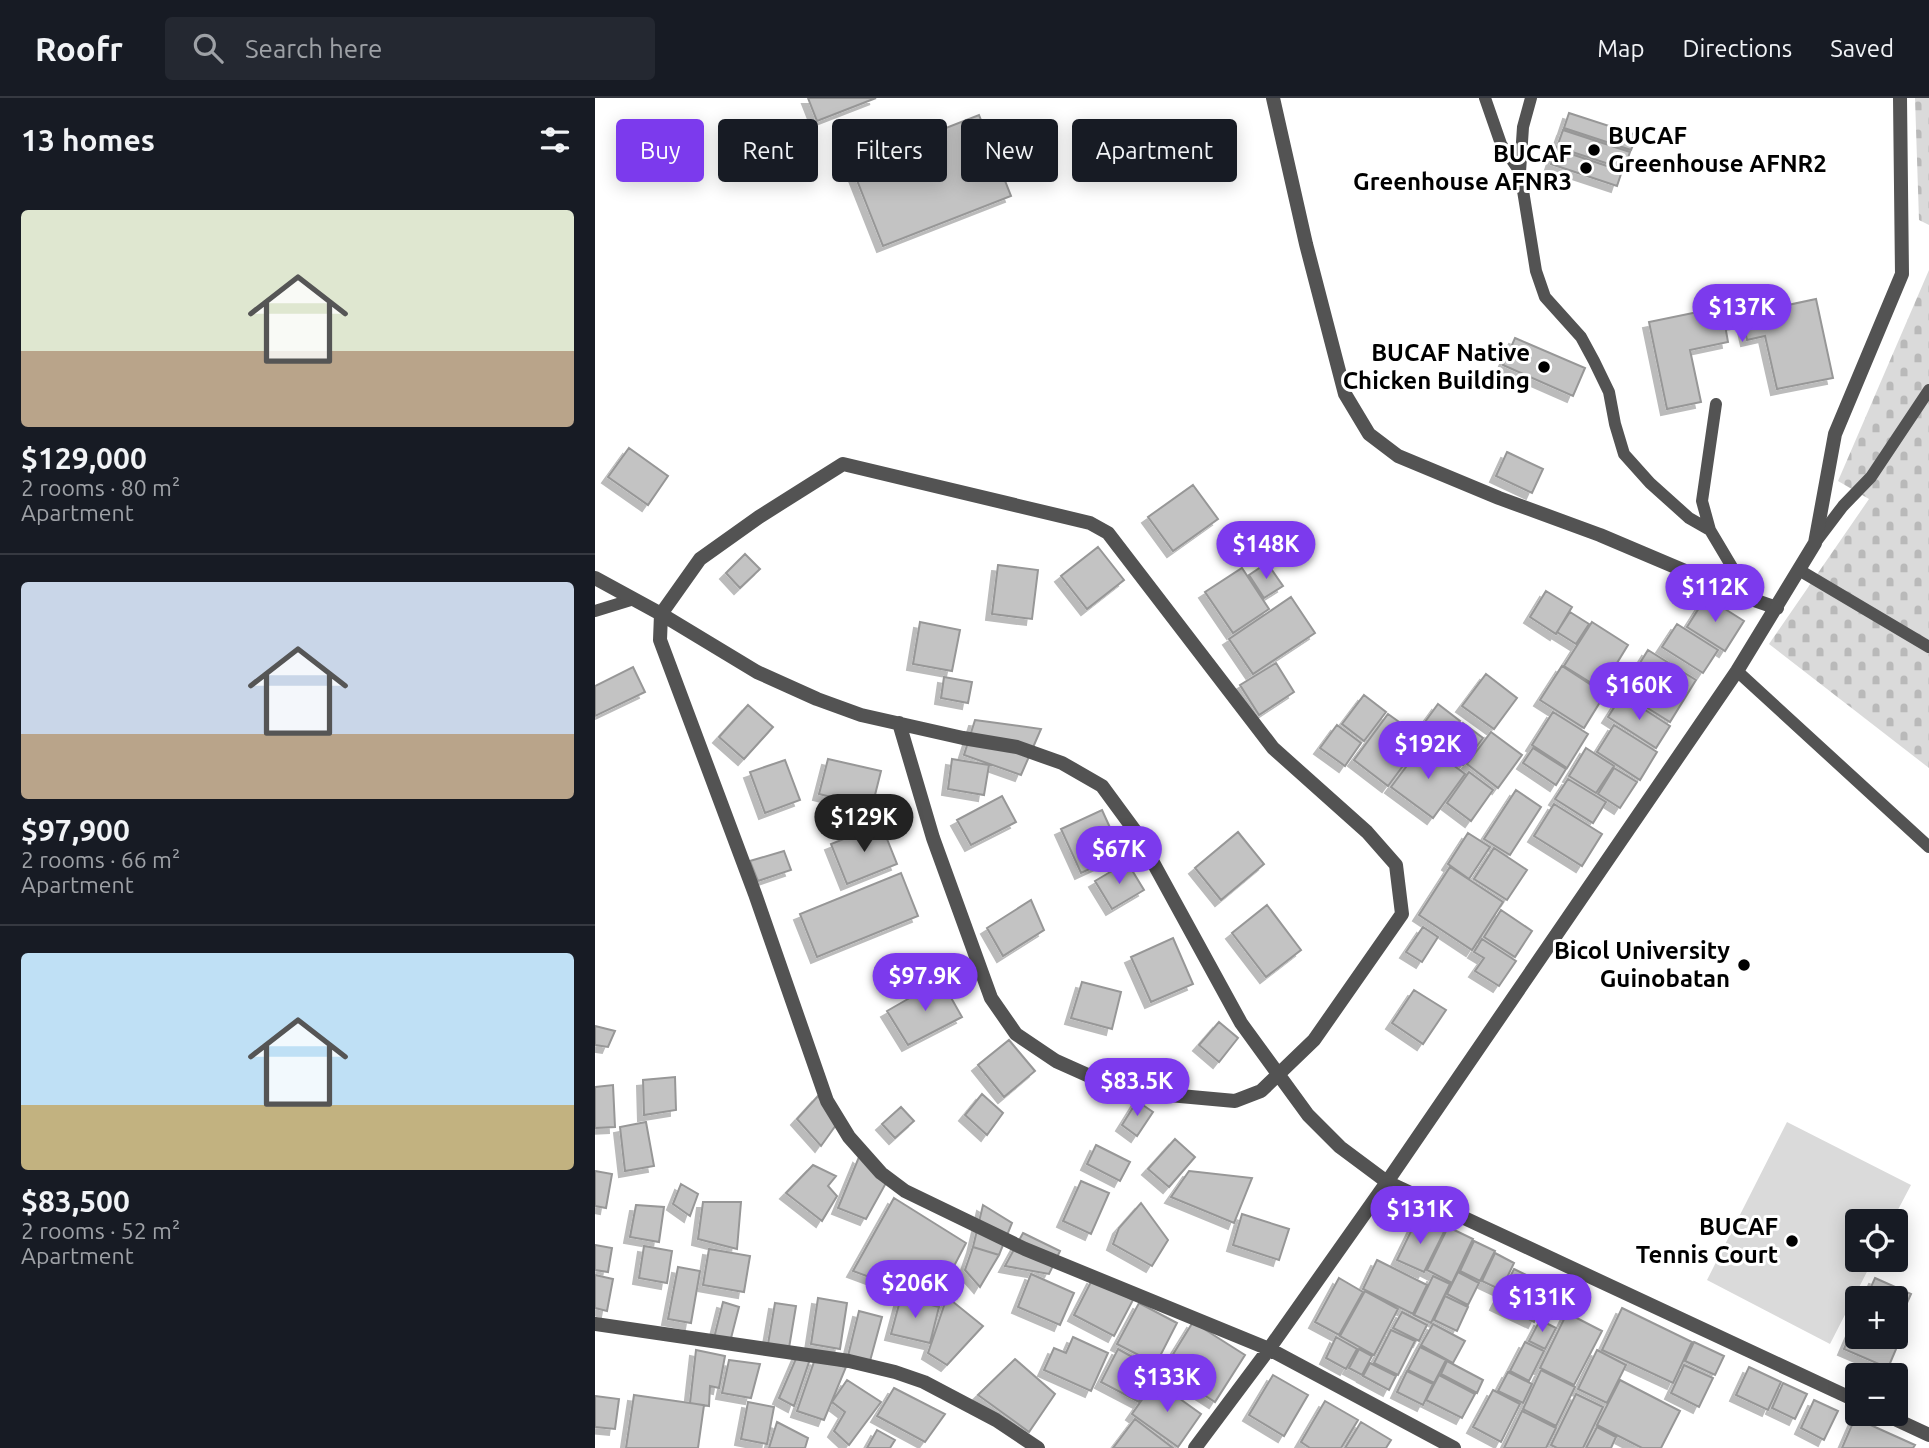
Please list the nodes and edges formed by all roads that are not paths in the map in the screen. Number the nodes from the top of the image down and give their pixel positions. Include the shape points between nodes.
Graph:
1 (1273, 98) edge
2 (1485, 98) edge
3 (1531, 98) edge
4 (1900, 98) edge
5 (1520, 172) junction
6 (1929, 390) edge
7 (1716, 404) dead end
8 (1710, 530) junction
9 (1815, 543) junction
10 (1799, 570) junction
11 (595, 578) edge
12 (634, 599) junction
13 (1751, 599) junction
14 (1777, 608) junction
15 (595, 611) edge
16 (661, 614) junction
17 (1929, 647) edge
18 (1737, 671) junction
19 (899, 723) junction
20 (1929, 847) edge
21 (1279, 1076) junction
22 (1387, 1182) junction
23 (595, 1324) edge
24 (1269, 1349) junction
25 (1845, 1395) edge
26 (1908, 1425) edge
27 (1929, 1435) edge
28 (1038, 1448) edge
29 (1195, 1448) edge
30 (1454, 1448) edge

1 - 13 street via 1345,394 1369,434 1409,461
2 - 5 lane via 1501,144
3 - 5 lane via 1523,127
4 - 9 street via 1902,274 1835,435
5 - 8 lane via 1536,271 1545,297 1581,337 1594,361 1609,392 1624,454 1689,519
6 - 9 lane via 1871,477
7 - 8 lane via 1702,501
8 - 13 lane
9 - 10 street
10 - 14 street
10 - 17 lane
11 - 12 street
12 - 15 lane
12 - 16 street
13 - 14 street
14 - 18 street
16 - 19 street via 769,677 839,707
16 - 21 street via 700,559 842,464 1090,523 1108,533 1273,747 1367,832 1396,865 1402,914 1314,1040
16 - 24 street via 660,640 689,722 827,1101 849,1137 881,1173 905,1191 1025,1249
18 - 20 lane
18 - 22 street
19 - 21 street via 1017,747 1062,763 1103,786 1138,835 1241,1023
19 - 21 street via 933,838 991,998 1016,1034 1056,1061 1103,1082 1147,1093 1235,1101 1261,1091
21 - 22 street via 1340,1147
22 - 24 street
22 - 25 street
23 - 28 street via 895,1371 996,1420
24 - 29 street
24 - 30 street
26 - 27 street

